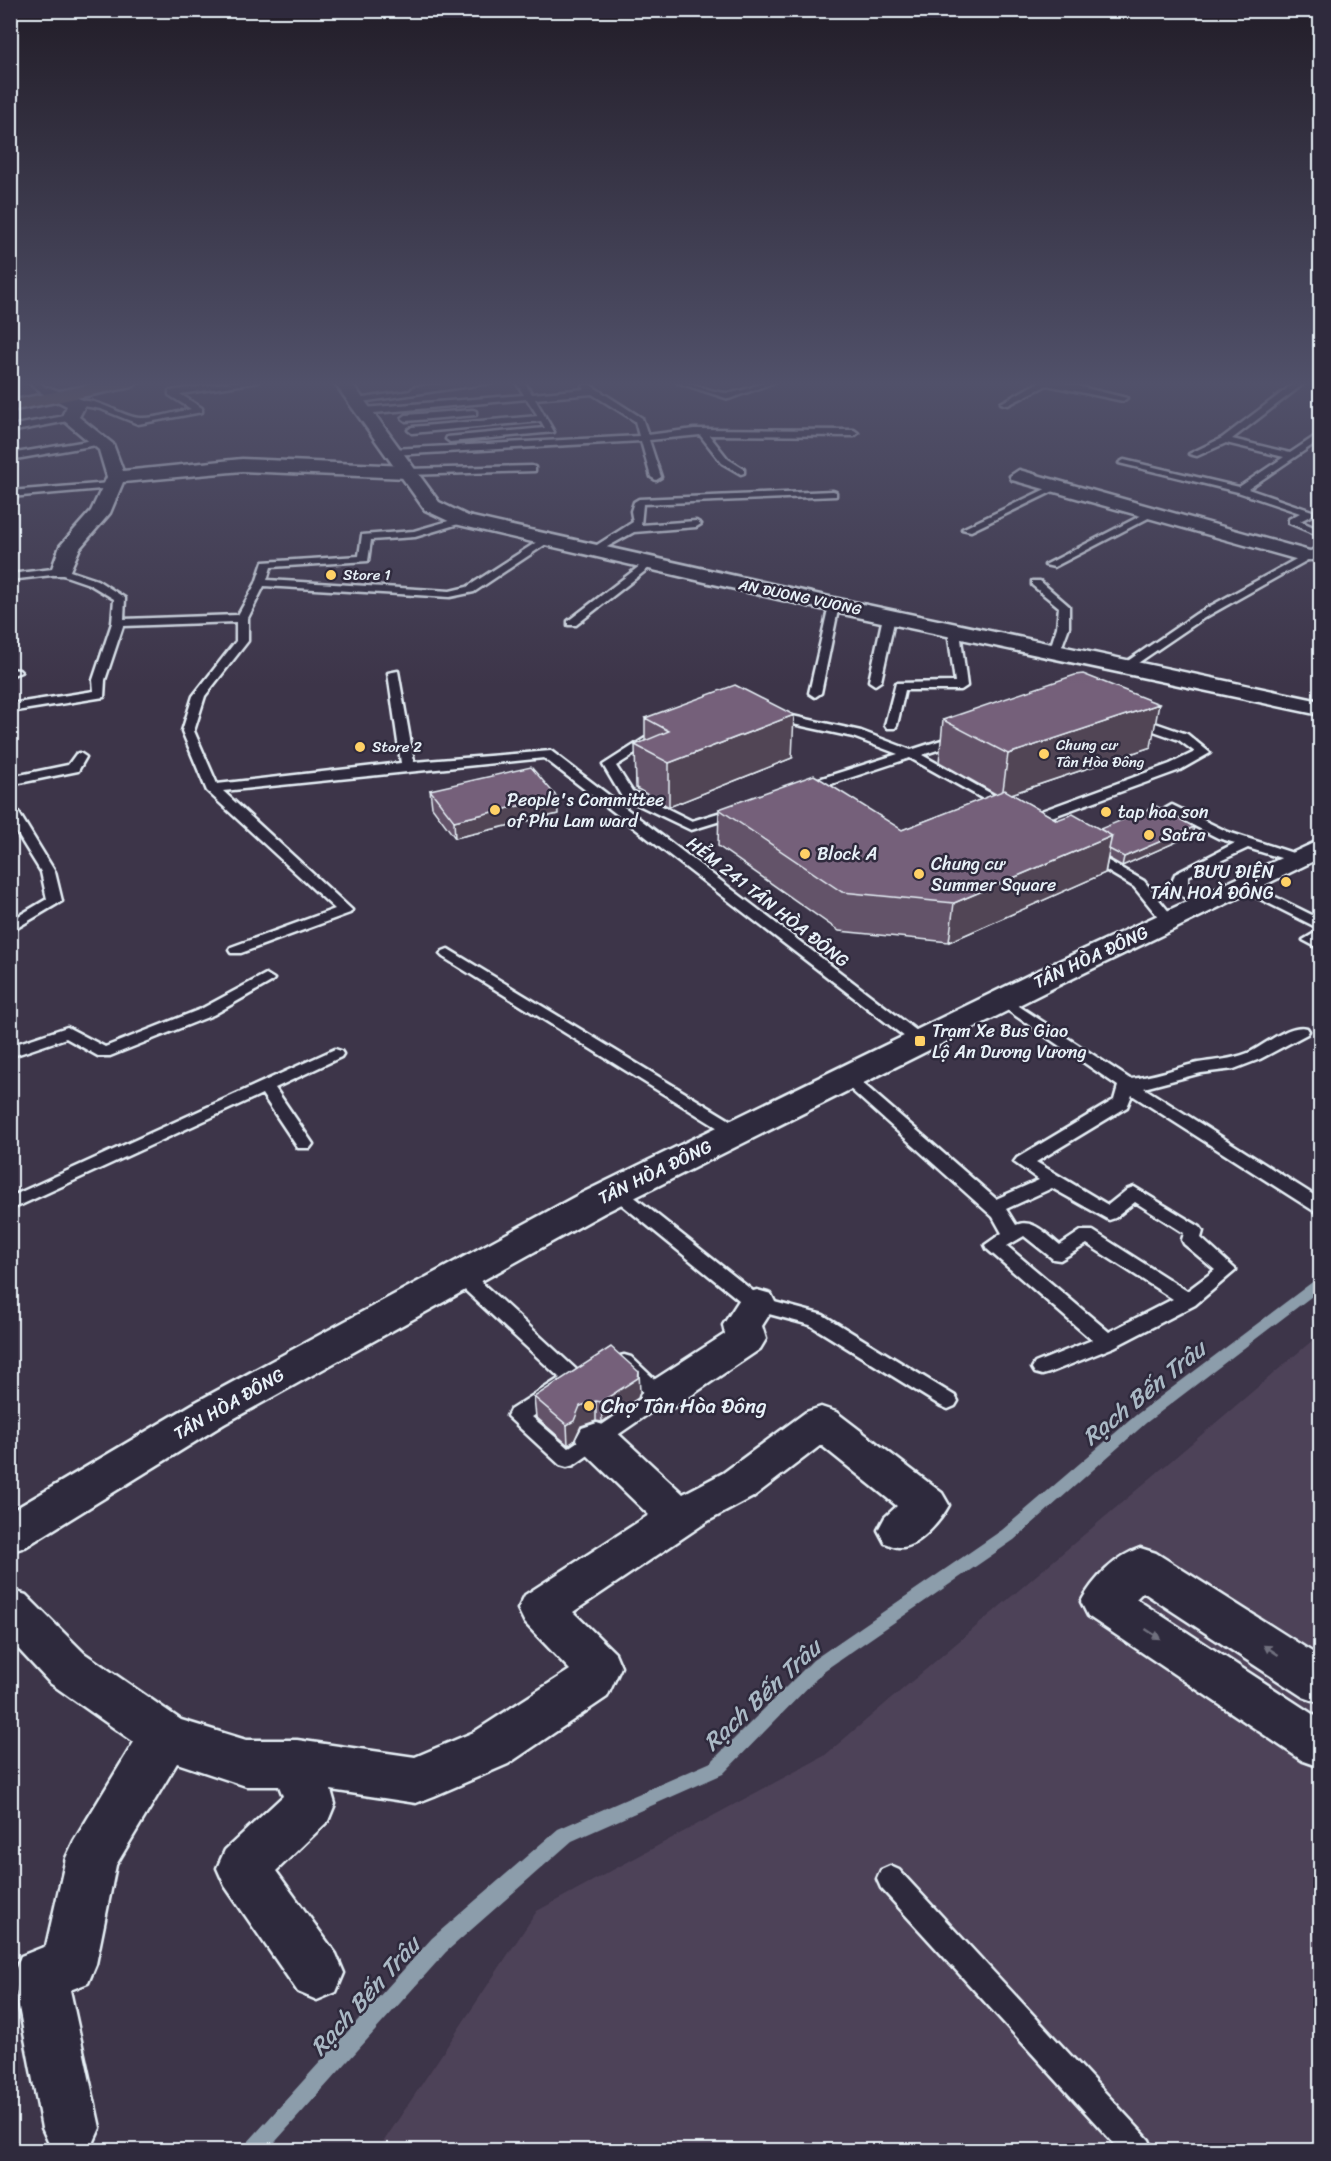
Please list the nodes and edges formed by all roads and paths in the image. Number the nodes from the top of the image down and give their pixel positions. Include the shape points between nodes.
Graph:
1 (98, 483) edge
2 (112, 483) edge
3 (415, 483) edge
4 (1046, 483) edge
5 (1210, 483) edge
6 (1251, 483) edge
7 (1059, 486) junction
8 (658, 487) dead end
9 (1241, 490) junction
10 (10, 494) edge
11 (833, 494) dead end
12 (662, 499) junction
13 (1153, 513) junction
14 (462, 520) junction
15 (696, 524) dead end
16 (967, 529) dead end
17 (632, 530) junction
18 (1320, 533) edge
19 (547, 540) junction
20 (594, 550) junction
21 (1313, 552) edge
22 (649, 564) junction
23 (1050, 565) dead end
24 (61, 571) junction
25 (10, 577) edge
26 (261, 583) junction
27 (1036, 583) dead end
28 (834, 605) junction
29 (889, 617) junction
30 (242, 618) junction
31 (118, 623) junction
32 (572, 623) dead end
33 (954, 631) junction
34 (1055, 652) junction
35 (1125, 667) junction
36 (394, 673) dead end
37 (874, 681) dead end
38 (815, 693) dead end
39 (10, 708) edge
40 (1320, 708) edge
41 (766, 716) edge
42 (1128, 717) edge
43 (891, 725) dead end
44 (668, 727) edge
45 (974, 734) edge
46 (913, 755) junction
47 (80, 757) dead end
48 (408, 766) junction
49 (10, 781) edge
50 (814, 785) junction
51 (212, 788) junction
52 (791, 793) edge
53 (833, 797) edge
54 (1001, 803) junction
55 (747, 808) edge
56 (1172, 809) dead end
57 (10, 810) edge
58 (979, 811) edge
59 (1030, 820) junction
60 (1050, 831) edge
61 (1069, 843) edge
62 (1247, 843) junction
63 (1309, 853) edge
64 (1243, 885) junction
65 (1206, 903) junction
66 (1168, 921) junction
67 (1320, 925) edge
68 (10, 928) edge
69 (1320, 934) edge
70 (1320, 945) edge
71 (236, 951) dead end
72 (448, 954) dead end
73 (266, 979) dead end
74 (1002, 1000) junction
75 (1300, 1031) dead end
76 (920, 1041) junction
77 (10, 1052) edge
78 (335, 1054) dead end
79 (846, 1078) junction
80 (265, 1086) junction
81 (1133, 1088) junction
82 (737, 1132) junction
83 (304, 1144) dead end
84 (1053, 1181) junction
85 (616, 1191) junction
86 (10, 1204) edge
87 (1320, 1207) edge
88 (994, 1208) junction
89 (1012, 1235) junction
90 (461, 1275) junction
91 (1188, 1300) junction
92 (757, 1304) junction
93 (1107, 1342) junction
94 (1042, 1368) dead end
95 (574, 1379) junction
96 (660, 1396) junction
97 (948, 1401) dead end
98 (597, 1439) junction
99 (680, 1518) junction
100 (900, 1530) dead end
101 (10, 1534) edge
102 (10, 1609) edge
103 (1320, 1682) edge
104 (167, 1738) junction
105 (1320, 1745) edge
106 (297, 1762) junction
107 (891, 1879) dead end
108 (317, 1973) dead end
109 (71, 2128) dead end
110 (1139, 2151) edge

1 - 10 lane
2 - 24 street via 100,513 70,546
3 - 14 street, AN DUONG VUONG via 432,506
4 - 7 street
5 - 9 lane
6 - 9 lane
7 - 13 street
7 - 16 lane
8 - 12 lane
9 - 18 lane via 1309,513 1292,521
11 - 12 lane
12 - 17 lane via 639,502 638,523
13 - 21 street
13 - 23 lane
14 - 19 street, AN DUONG VUONG
14 - 26 lane via 415,534 366,537 364,559 267,564
15 - 17 lane
17 - 20 lane
19 - 20 street, AN DUONG VUONG
19 - 26 lane via 470,590 450,594
20 - 22 street, AN DUONG VUONG
21 - 35 lane via 1200,616
22 - 28 street, AN DUONG VUONG
22 - 32 lane
24 - 25 lane
24 - 31 lane via 93,582 120,598
26 - 30 lane
27 - 34 lane via 1064,606 1063,627
28 - 29 street, AN DUONG VUONG
28 - 38 lane
29 - 33 street, AN DUONG VUONG
29 - 37 lane
30 - 31 lane
30 - 51 lane via 242,641 199,696 188,731
31 - 39 lane via 99,680 100,694
33 - 34 street, AN DUONG VUONG
33 - 43 lane via 961,686 900,686
34 - 35 street, AN DUONG VUONG
35 - 40 street, AN DUONG VUONG
36 - 48 lane
41 - 46 lane via 857,734
42 - 59 lane via 1183,737 1204,753
44 - 55 lane via 609,765 627,795 691,826
45 - 46 lane
46 - 50 lane
46 - 54 lane
47 - 49 lane via 73,768
48 - 51 lane, HẺM 241 TÂN HÒA ĐÔNG
48 - 76 lane, HẺM 241 TÂN HÒA ĐÔNG via 547,754
50 - 52 lane
50 - 53 lane
51 - 71 lane via 345,910
54 - 58 lane
54 - 59 lane
56 - 62 lane
57 - 68 lane via 48,872 55,901
59 - 60 lane
61 - 66 lane via 1139,884
62 - 63 lane
62 - 65 lane via 1182,874 1182,890
63 - 64 street, TÂN HÒA ĐÔNG
64 - 65 street, TÂN HÒA ĐÔNG
64 - 67 lane
65 - 66 street, TÂN HÒA ĐÔNG
66 - 74 street, TÂN HÒA ĐÔNG
69 - 70 lane via 1310,940
72 - 82 lane
73 - 77 lane via 207,1012 104,1053 67,1032
74 - 76 street, TÂN HÒA ĐÔNG
74 - 81 lane
75 - 81 lane via 1228,1065 1198,1068
76 - 79 street, TÂN HÒA ĐÔNG
78 - 80 lane
79 - 82 street, TÂN HÒA ĐÔNG
79 - 88 lane
80 - 83 lane
80 - 86 lane
81 - 84 lane via 1121,1103 1023,1162
81 - 87 lane
82 - 85 street, TÂN HÒA ĐÔNG
84 - 88 lane
84 - 91 lane via 1109,1214 1134,1193 1194,1232 1191,1240 1227,1270
85 - 90 street, TÂN HÒA ĐÔNG
85 - 92 lane
88 - 89 lane
89 - 91 lane via 1025,1228 1060,1254 1087,1235
89 - 93 lane via 994,1245
90 - 95 lane
90 - 101 street, TÂN HÒA ĐÔNG via 210,1413
91 - 93 lane
92 - 96 street via 742,1325 746,1339
92 - 97 lane via 816,1320
93 - 94 lane
95 - 96 lane via 614,1353
95 - 98 lane via 517,1416 567,1459
96 - 98 lane
98 - 99 street
99 - 100 street via 738,1485 821,1423 927,1505
99 - 106 street via 541,1609 598,1667 590,1682 491,1749 416,1780
102 - 104 street via 67,1668
103 -> 105 street via 1140,1566 1104,1602
104 - 106 street via 246,1763
104 - 109 street via 92,1858 69,1964 40,1975
106 - 108 street via 310,1804 243,1868
107 - 110 lane

